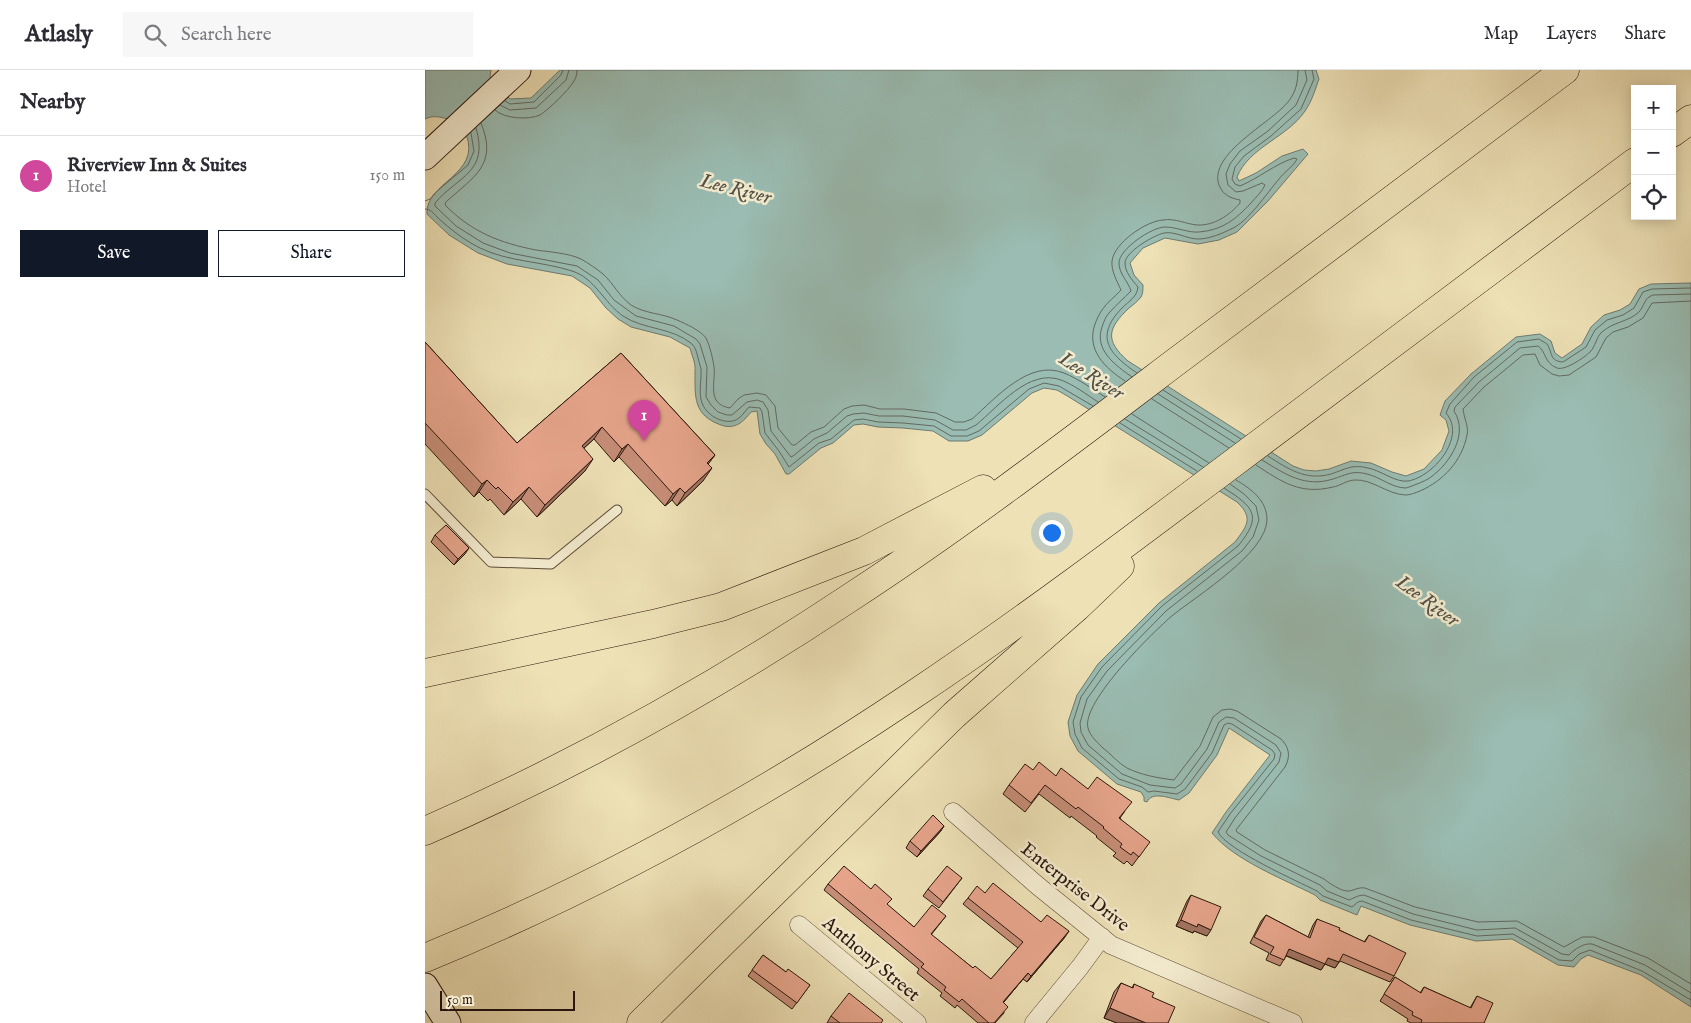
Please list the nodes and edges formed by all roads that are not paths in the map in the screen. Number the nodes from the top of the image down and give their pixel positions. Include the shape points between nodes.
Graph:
1 (518, 70) edge
2 (1565, 70) edge
3 (1691, 119) edge
4 (1676, 130) edge
5 (425, 157) edge
6 (1631, 165) edge
7 (1062, 448) junction
8 (425, 494) edge
9 (1186, 499) junction
10 (617, 510) dead end
11 (425, 672) edge
12 (953, 812) dead end
13 (425, 831) edge
14 (799, 925) dead end
15 (1102, 937) junction
16 (425, 958) edge
17 (425, 986) edge
18 (445, 1018) edge
19 (644, 1020) edge
20 (917, 1023) edge
21 (1034, 1023) edge
22 (1293, 1023) edge

1 - 5 main road
2 - 7 highway
3 - 4 highway
6 - 9 highway
7 - 11 highway via 864,551 721,607
7 - 13 highway via 894,569 736,669 564,765
8 - 10 lane via 491,562 551,564
9 - 16 highway via 964,661 797,769 616,869
9 - 19 highway via 1104,582 954,715
12 - 15 street, Enterprise Drive
14 - 20 street, Anthony Street
15 - 21 street
15 - 22 street, Enterprise Drive via 1111,945
17 - 18 main road

